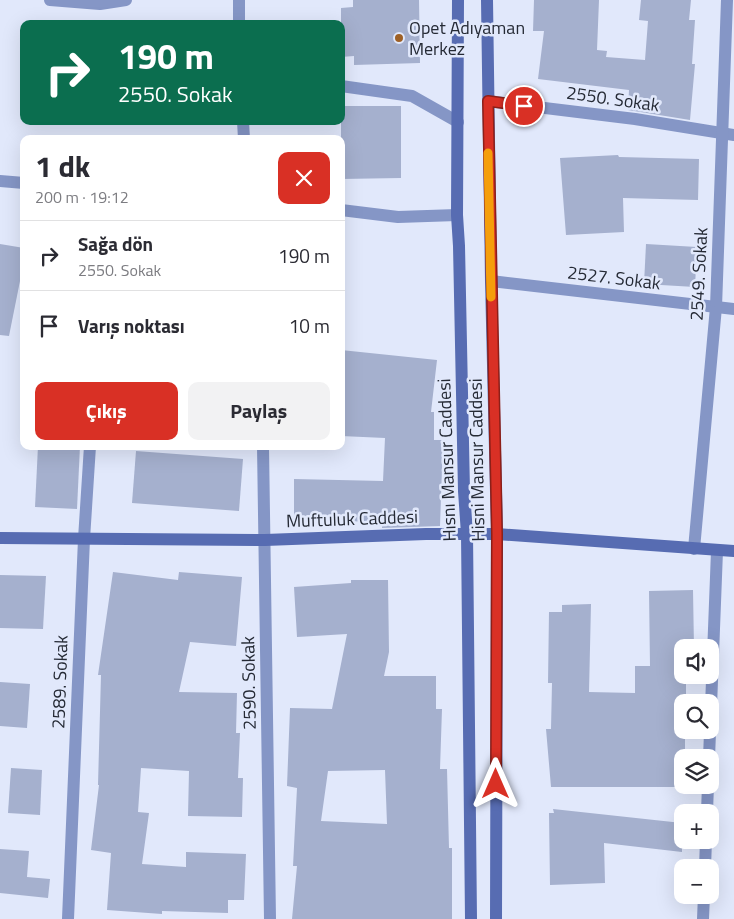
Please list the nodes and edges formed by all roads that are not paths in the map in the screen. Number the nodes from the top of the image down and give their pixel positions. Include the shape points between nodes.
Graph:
1 (50, 0) edge
2 (126, 0) edge
3 (239, 0) edge
4 (458, 0) edge
5 (487, 0) edge
6 (726, 0) edge
7 (240, 20) edge
8 (345, 87) edge
9 (488, 101) junction
10 (458, 122) junction
11 (728, 134) edge
12 (0, 181) edge
13 (20, 183) edge
14 (345, 210) edge
15 (457, 215) junction
16 (491, 281) junction
17 (716, 307) junction
18 (734, 309) edge
19 (90, 450) edge
20 (263, 450) edge
21 (467, 534) junction
22 (497, 534) junction
23 (0, 538) edge
24 (84, 539) junction
25 (264, 540) junction
26 (694, 549) junction
27 (717, 551) junction
28 (734, 551) edge
29 (709, 749) edge
30 (704, 904) edge
31 (68, 919) edge
32 (270, 919) edge
33 (471, 919) edge
34 (496, 919) edge
35 (703, 919) edge

1 - 2 street via 100,4
3 - 7 street
4 - 10 main road, Hısnı Mansur Caddesi
5 - 9 main road, Hisni Mansur Caddesi
6 - 11 street, 2549. Sokak
8 - 10 street via 412,96
9 - 11 street, 2550. Sokak
9 - 16 main road, Hisni Mansur Caddesi
10 - 15 main road, Hısnı Mansur Caddesi
11 - 17 street, 2549. Sokak
12 - 13 street
14 - 15 street via 398,217
15 - 21 main road, Hısnı Mansur Caddesi
16 - 17 street, 2527. Sokak
16 - 22 main road, Hisni Mansur Caddesi
17 - 18 street, 2527. Sokak
17 - 26 street, 2549. Sokak
19 - 24 street, 2589. Sokak
20 - 25 street, 2590. Sokak
21 - 22 main road, Muftuluk Caddesi
21 - 25 main road, Muftuluk Caddesi
21 - 33 main road, Hısnı Mansur Caddesi
22 - 26 main road, Muftuluk Caddesi
22 - 34 main road, Hisni Mansur Caddesi
23 - 24 main road, Muftuluk Caddesi
24 - 25 main road, Muftuluk Caddesi
24 - 31 street, 2589. Sokak
25 - 32 street, 2590. Sokak
26 - 27 main road, Muftuluk Caddesi
27 - 28 main road, Muftuluk Caddesi
27 - 29 street
30 - 35 street

